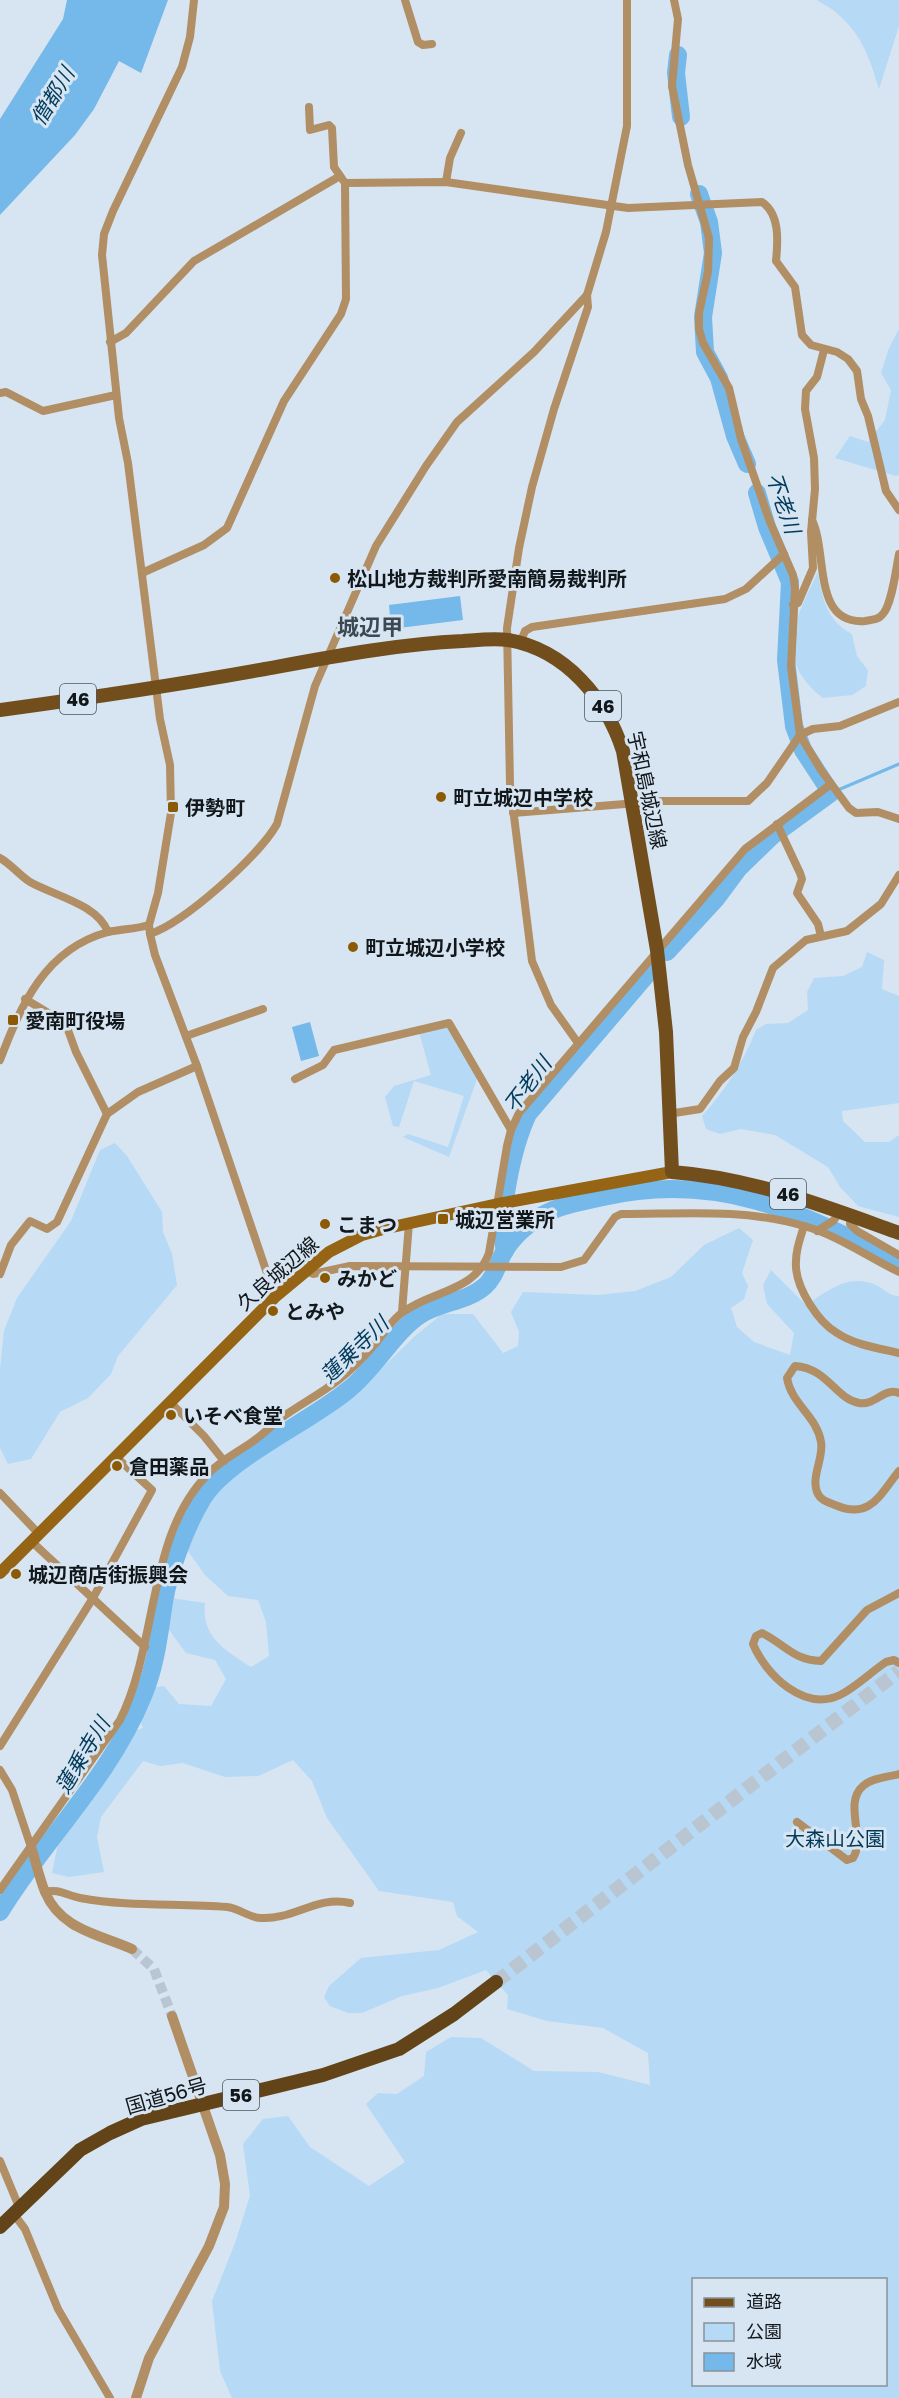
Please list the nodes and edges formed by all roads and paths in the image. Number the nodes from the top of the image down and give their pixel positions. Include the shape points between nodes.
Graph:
1 (194, 0) edge
2 (405, 0) edge
3 (627, 0) edge
4 (674, 0) edge
5 (432, 44) dead end
6 (309, 107) dead end
7 (461, 133) dead end
8 (343, 179) junction
9 (446, 182) junction
10 (611, 206) junction
11 (701, 206) junction
12 (587, 295) junction
13 (110, 342) junction
14 (824, 350) junction
15 (1, 392) edge
16 (116, 395) junction
17 (899, 510) edge
18 (812, 519) junction
19 (784, 554) junction
20 (899, 554) edge
21 (142, 573) junction
22 (794, 605) junction
23 (513, 642) junction
24 (326, 658) junction
25 (156, 689) junction
26 (899, 702) edge
27 (0, 710) edge
28 (800, 735) junction
29 (831, 784) junction
30 (634, 803) junction
31 (513, 813) junction
32 (899, 819) edge
33 (777, 824) junction
34 (0, 858) edge
35 (899, 875) edge
36 (150, 930) junction
37 (108, 932) junction
38 (821, 936) junction
39 (657, 950) junction
40 (25, 999) junction
41 (263, 1009) dead end
42 (186, 1036) junction
43 (578, 1043) junction
44 (0, 1060) edge
45 (197, 1066) junction
46 (295, 1079) dead end
47 (107, 1114) junction
48 (668, 1114) junction
49 (511, 1130) junction
50 (672, 1172) junction
51 (498, 1204) junction
52 (845, 1214) junction
53 (409, 1223) junction
54 (804, 1226) junction
55 (818, 1231) junction
56 (899, 1233) edge
57 (899, 1255) edge
58 (404, 1266) junction
59 (485, 1266) junction
60 (1, 1269) edge
61 (305, 1270) junction
62 (899, 1272) edge
63 (275, 1297) junction
64 (402, 1312) junction
65 (899, 1353) edge
66 (899, 1393) edge
67 (169, 1401) junction
68 (115, 1456) junction
69 (224, 1461) junction
70 (899, 1471) edge
71 (0, 1493) edge
72 (35, 1537) junction
73 (0, 1573) edge
74 (899, 1593) edge
75 (93, 1598) junction
76 (144, 1647) junction
77 (899, 1663) edge
78 (0, 1746) edge
79 (0, 1770) edge
80 (899, 1774) edge
81 (796, 1822) dead end
82 (31, 1847) junction
83 (0, 1890) edge
84 (45, 1892) junction
85 (350, 1904) dead end
86 (132, 1949) tunnel mouth
87 (496, 1982) tunnel mouth
88 (172, 2016) tunnel mouth
89 (201, 2104) junction
90 (0, 2161) edge
91 (16, 2210) junction
92 (0, 2227) edge
93 (110, 2398) edge
94 (136, 2398) edge

1 - 13 street via 182,67 105,234 102,255
2 - 5 street via 418,42
3 - 10 street via 627,126
4 - 11 street via 678,19 672,86 688,165
6 - 8 street via 310,130 329,125 332,128 334,167
7 - 9 street via 450,158
8 - 9 street
8 - 13 street via 194,261 126,333
8 - 21 street via 346,299 341,315 284,401 227,528 204,545
9 - 10 street
10 - 11 street
10 - 12 street
11 - 14 street via 762,202 769,206 775,220 776,261 795,287 802,335 811,345
11 - 19 street via 709,238 699,330 729,387 741,439
12 - 23 street via 588,307 554,409 519,548
12 - 24 street via 542,345 457,422 444,439 376,546
13 - 16 street
14 - 17 street via 842,356 857,370 886,491
14 - 18 street via 816,376 806,391 815,478
15 - 16 street via 43,411
16 - 21 street
18 - 20 street via 819,533 828,599 839,616 852,622 875,620 883,615
18 - 22 street via 813,568
19 - 22 street via 793,576
19 - 23 street via 746,589 725,598 532,627
21 - 25 street
22 - 28 street via 791,668
23 - 24 main road, 宇和島城辺線 / 46 via 429,643
23 - 30 main road, 宇和島城辺線 / 46 via 560,662 600,700 623,751
23 - 31 street
24 - 25 main road, 宇和島城辺線 / 46
24 - 36 street via 271,836 176,922
25 - 27 main road, 宇和島城辺線 / 46
25 - 36 street via 170,765 171,805
26 - 28 street via 840,726
28 - 29 street
28 - 30 street via 767,783 748,801
29 - 32 street via 856,813 878,812
29 - 33 street
30 - 31 street
30 - 39 main road, 宇和島城辺線 / 46
31 - 43 street via 532,961 551,1005
33 - 38 street via 802,879 797,893 818,924
33 - 39 street via 745,849
34 - 37 street via 28,880 92,912 104,921
35 - 38 street via 881,904 847,931
36 - 37 street
36 - 42 street via 155,955
37 - 40 street via 70,951 49,968
38 - 48 street via 806,940 773,968 734,1068 699,1109
39 - 43 street
39 - 48 main road, 宇和島城辺線 / 46 via 666,1032
40 - 44 street
40 - 47 street via 60,1020 68,1030
41 - 42 street
42 - 45 street
43 - 49 street via 533,1094
45 - 47 street via 138,1092
45 - 63 street
46 - 49 street via 323,1065 334,1050 449,1023
47 - 60 street via 57,1222 47,1229 30,1221 10,1245
48 - 50 main road, 宇和島城辺線 / 46
49 - 51 street
50 - 51 main road, 久良城辺線
50 - 52 main road, 46 via 742,1181
51 - 53 main road, 久良城辺線
51 - 59 street
52 - 55 street
52 - 56 main road, 46
52 - 57 street via 857,1231
53 - 58 street
53 - 61 main road, 久良城辺線 via 362,1235
54 - 55 street
54 - 59 street via 747,1214 621,1214 578,1264
54 - 65 street via 796,1252 796,1269 820,1319 854,1342
55 - 62 street
58 - 59 street
58 - 61 street via 350,1266 313,1274
58 - 64 street
59 - 64 street via 456,1288
61 - 63 main road, 久良城辺線
63 - 67 main road, 久良城辺線
64 - 69 street via 365,1356 338,1380
66 - 70 street via 885,1393 859,1403 839,1392 825,1376 805,1366 795,1366 787,1378 789,1391 815,1424 822,1443 816,1490 822,1500 846,1510 869,1507
67 - 68 main road, 久良城辺線
67 - 69 street
68 - 72 main road, 久良城辺線
68 - 75 street via 152,1490
69 - 76 street via 208,1473 186,1502 154,1590
71 - 72 street
72 - 73 main road, 久良城辺線
72 - 75 street
74 - 77 street via 867,1610 821,1661 794,1655 762,1634 756,1636 753,1644 758,1658 774,1676 804,1695 841,1695 886,1662
75 - 76 street
75 - 78 street
76 - 82 street via 137,1680 120,1720
79 - 82 street via 12,1790
80 - 81 street via 870,1782 857,1794 859,1849 853,1858 847,1860
82 - 83 street
82 - 84 street
84 - 85 street via 149,1906 227,1907 261,1918 282,1916 323,1901
84 - 86 street via 66,1921
87 - 89 highway, 国道56号 / 56 via 399,2049 323,2075
88 - 89 street
89 - 91 highway, 国道56号 / 56 via 141,2119 80,2150
89 - 94 street via 220,2155 224,2207 209,2246 149,2358
90 - 91 street
91 - 92 highway, 国道56号 / 56
91 - 93 street via 58,2309

